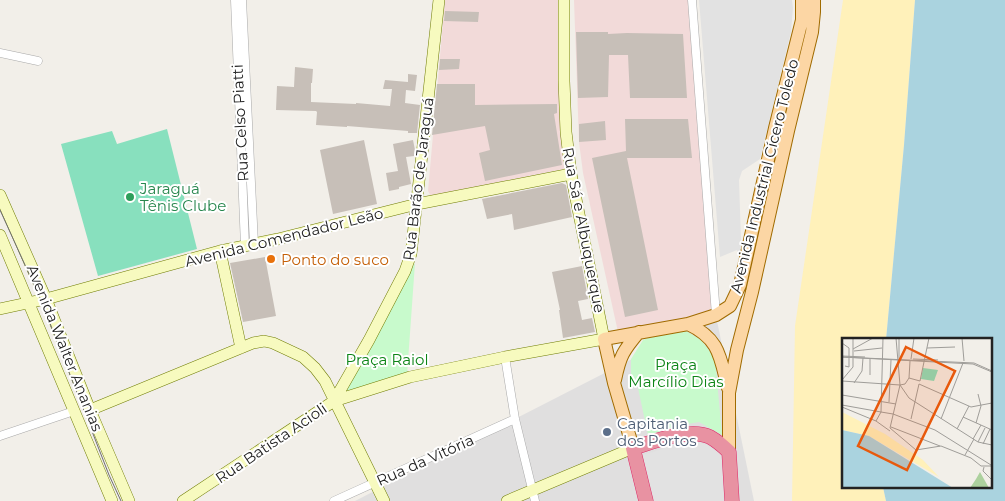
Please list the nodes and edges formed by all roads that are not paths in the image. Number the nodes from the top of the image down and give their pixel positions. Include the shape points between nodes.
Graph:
1 (235, 0) edge
2 (242, 0) edge
3 (439, 0) edge
4 (564, 0) edge
5 (692, 0) edge
6 (802, 0) edge
7 (814, 0) edge
8 (0, 53) edge
9 (38, 61) dead end
10 (571, 174) junction
11 (0, 195) edge
12 (417, 204) junction
13 (0, 236) edge
14 (250, 245) junction
15 (220, 251) junction
16 (46, 299) junction
17 (29, 302) junction
18 (0, 309) edge
19 (716, 315) junction
20 (688, 324) junction
21 (639, 332) junction
22 (604, 339) junction
23 (241, 348) junction
24 (505, 357) junction
25 (614, 383) junction
26 (729, 393) junction
27 (334, 401) junction
28 (90, 410) junction
29 (74, 411) junction
30 (515, 419) junction
31 (0, 436) edge
32 (633, 448) junction
33 (730, 452) junction
34 (375, 483) junction
35 (534, 495) edge
36 (112, 501) edge
37 (129, 501) edge
38 (183, 501) edge
39 (334, 501) edge
40 (384, 501) edge
41 (507, 501) edge
42 (646, 501) edge
43 (732, 501) edge

1 - 14 street, Rua Celso Piatti
2 - 14 street, Rua Celso Piatti
3 - 12 street, Rua Barão de Jaraguá
4 - 10 street, Rua Sá e Albuquerque via 564,90
5 - 19 street
6 - 19 main road, Avenida Industrial Cícero Toledo via 802,20 740,285 730,306
7 - 26 main road, Avenida Industrial Cícero Toledo via 812,32
8 - 9 street
10 - 12 street, Avenida Comendador Leão
10 - 22 street, Rua Sá e Albuquerque
11 - 16 street, Avenida Walter Ananias
12 - 14 street, Avenida Comendador Leão
12 - 27 street, Rua Barão de Jaraguá via 411,254 405,271
13 - 17 street, Avenida Walter Ananias
14 - 15 street, Avenida Comendador Leão
15 - 16 street, Avenida Comendador Leão
15 - 23 street
16 - 17 street, Avenida Comendador Leão
16 - 28 street, Avenida Walter Ananias
17 - 18 street, Avenida Comendador Leão
17 - 29 street, Avenida Walter Ananias
19 - 20 main road, Avenida Industrial Cícero Toledo
20 - 21 main road, Avenida Industrial Cícero Toledo
20 - 26 main road via 700,329 713,342
21 - 22 main road, Avenida Industrial Cícero Toledo
21 - 25 main road via 622,353
22 - 24 street
22 - 25 main road
23 - 27 street via 264,341 303,357 325,382
23 - 28 street
24 - 27 street via 410,377
24 - 30 street
25 - 32 main road
26 - 33 main road
27 - 34 street
27 - 38 street, Rua Batista Acioli
28 - 37 street, Avenida Walter Ananias
29 - 31 street
29 - 36 street, Avenida Walter Ananias
30 - 34 street, Rua da Vitória
30 - 35 street
32 - 33 highway via 666,438 698,434 711,438
32 - 35 street
32 - 42 highway
33 - 43 highway
34 - 39 street, Rua da Vitória
34 - 40 street
35 - 41 street

